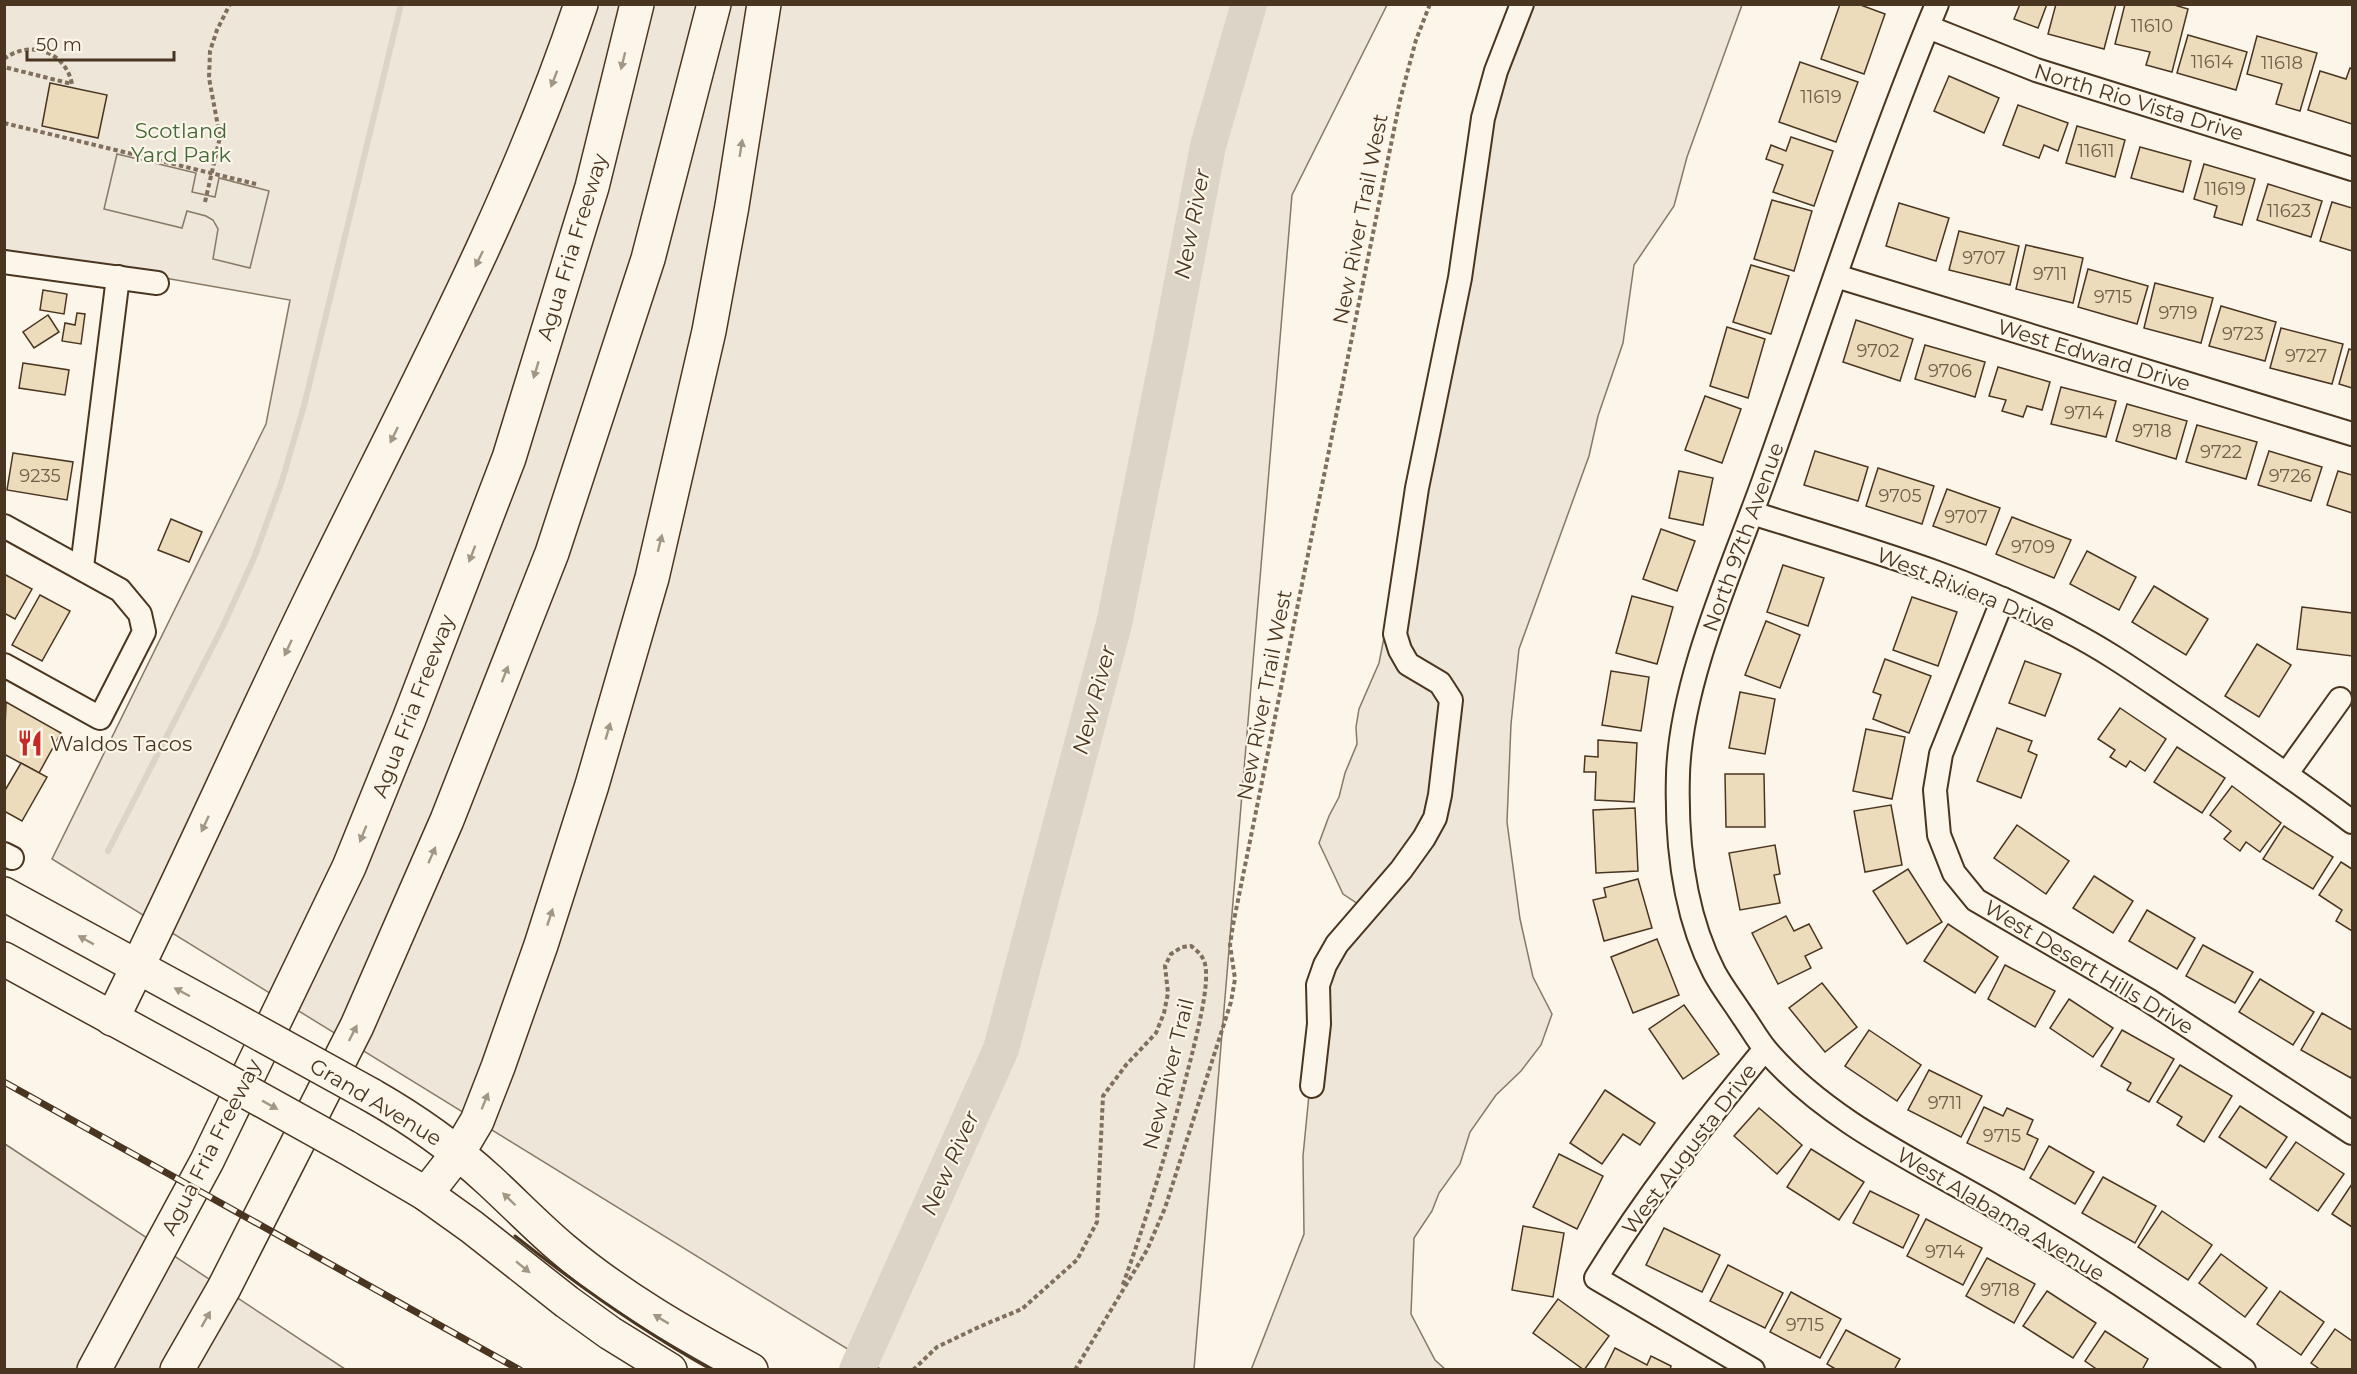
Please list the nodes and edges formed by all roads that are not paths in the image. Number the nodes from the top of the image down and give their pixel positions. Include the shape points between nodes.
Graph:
1 (581, 4) edge
2 (638, 4) edge
3 (714, 4) edge
4 (764, 4) edge
5 (1522, 4) edge
6 (1937, 4) edge
7 (1928, 27) junction
8 (2352, 169) edge
9 (4, 262) edge
10 (1836, 276) junction
11 (118, 277) junction
12 (157, 282) dead end
13 (2352, 435) edge
14 (1752, 513) junction
15 (4, 526) edge
16 (81, 567) junction
17 (2003, 599) junction
18 (4, 665) edge
19 (2340, 699) dead end
20 (2287, 773) junction
21 (2352, 822) edge
22 (4, 894) edge
23 (4, 959) edge
24 (137, 968) junction
25 (112, 1019) junction
26 (1765, 1049) junction
27 (1312, 1086) dead end
28 (2352, 1133) edge
29 (458, 1153) junction
30 (426, 1194) junction
31 (94, 1370) edge
32 (177, 1370) edge
33 (670, 1370) edge
34 (751, 1370) edge
35 (1753, 1370) edge
36 (2244, 1370) edge

1 -> 24 highway via 532,140 496,223 308,605
2 -> 31 highway, Agua Fria Freeway via 592,187 508,458 409,719 349,867 207,1161
32 -> 3 highway via 224,1288 357,1026 447,820 552,553 648,259
29 -> 4 highway via 477,1121 541,945 652,578 709,331
5 - 27 street via 1496,71 1484,118 1460,278 1418,488 1395,634 1408,664 1440,683 1452,700 1440,795 1435,818 1424,837 1337,944 1325,965 1318,985 1319,1024
6 - 7 street, North 97th Avenue
7 - 8 street, North Rio Vista Drive via 2036,70
7 - 10 street, North 97th Avenue
9 - 11 street
10 - 13 street, West Edward Drive
10 - 14 street, North 97th Avenue
11 - 12 street
11 - 16 street
14 - 17 street, West Riviera Drive via 1913,563
14 - 26 street, North 97th Avenue via 1692,685 1678,772 1679,815 1686,892 1697,931 1715,973
15 - 16 street
16 - 18 street via 120,590 140,614 144,632 100,718
17 - 20 street, West Riviera Drive via 2071,632
17 - 28 street, West Desert Hills Drive via 1941,754 1935,790 1938,835 1954,873 1976,900 2148,1000
19 - 20 street
20 - 21 street, West Riviera Drive
24 -> 22 highway, Grand Avenue
23 - 25 highway
24 - 25 highway
29 -> 24 highway, Grand Avenue, bridge via 418,1122
25 -> 30 highway, bridge
26 - 35 street, West Augusta Drive via 1663,1176 1596,1278
26 - 36 street, West Alabama Avenue via 1857,1129 1999,1209 2171,1317
29 - 30 highway
34 -> 29 highway, Grand Avenue via 640,1306 581,1264
30 -> 33 highway via 567,1302

